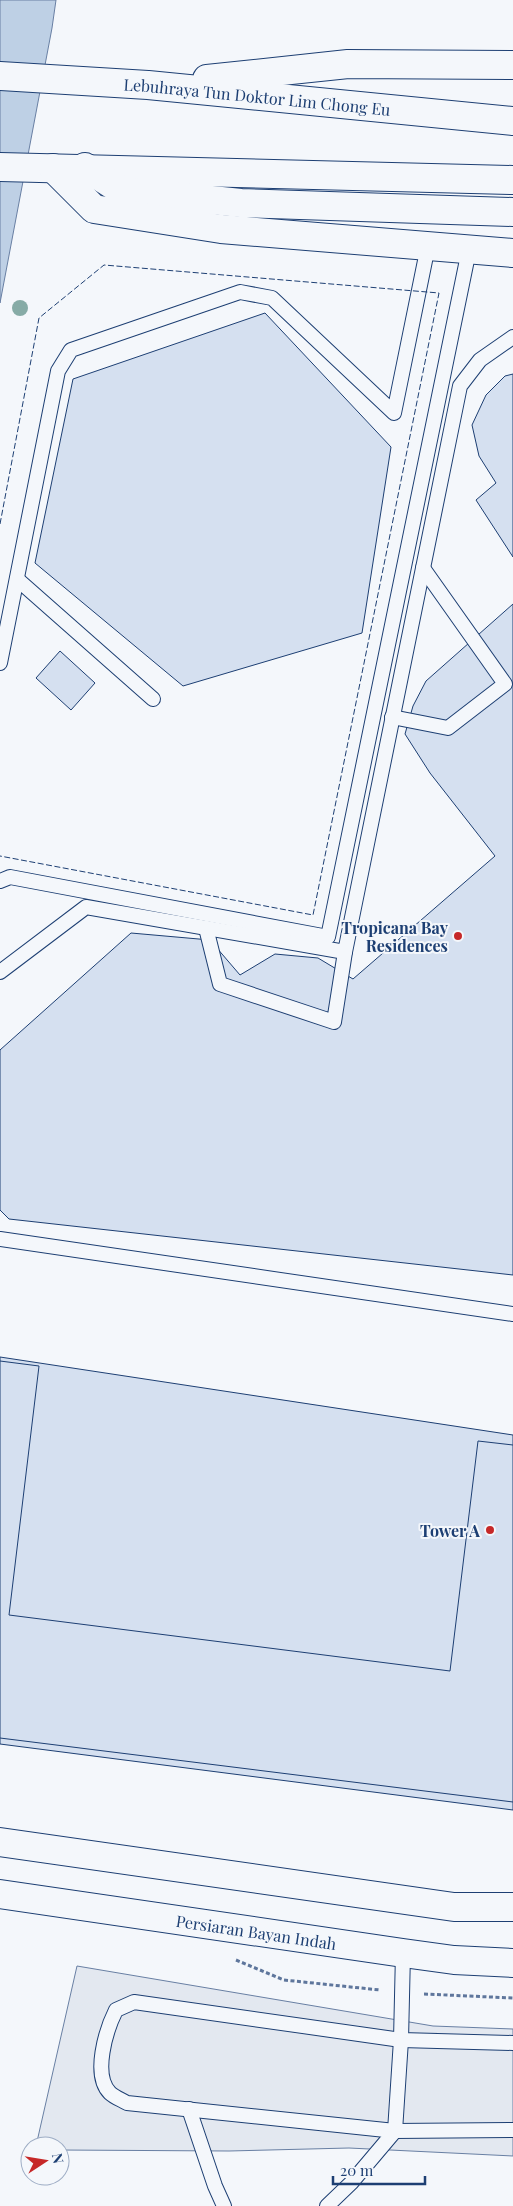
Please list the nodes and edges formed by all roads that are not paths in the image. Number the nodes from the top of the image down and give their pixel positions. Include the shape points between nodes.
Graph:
1 (513, 66) edge
2 (0, 76) edge
3 (148, 85) junction
4 (513, 121) edge
5 (0, 167) edge
6 (85, 167) junction
7 (49, 168) junction
8 (513, 180) edge
9 (513, 212) edge
10 (428, 246) junction
11 (469, 250) junction
12 (513, 253) edge
13 (513, 336) edge
14 (422, 568) junction
15 (17, 580) junction
16 (0, 663) edge
17 (153, 699) dead end
18 (392, 717) junction
19 (0, 881) edge
20 (206, 928) junction
21 (345, 952) junction
22 (0, 972) edge
23 (0, 1239) edge
24 (513, 1314) edge
25 (0, 1842) edge
26 (0, 1894) edge
27 (513, 1907) edge
28 (403, 1953) junction
29 (513, 1963) edge
30 (401, 2040) junction
31 (513, 2042) edge
32 (189, 2109) junction
33 (513, 2130) edge
34 (395, 2131) junction
35 (224, 2206) edge
36 (327, 2206) edge

1 - 3 main road via 348,64
2 - 3 main road, Lebuhraya Tun Doktor Lim Chong Eu
3 - 4 main road, Lebuhraya Tun Doktor Lim Chong Eu
5 - 7 main road
6 - 7 main road
6 - 8 main road
6 - 9 main road via 122,191 240,204
7 - 10 main road via 94,209 221,229
10 - 11 main road
10 - 15 lane via 394,413 272,298 240,292 72,350 58,371
11 - 12 main road
11 - 19 lane via 328,936 10,877
13 - 14 lane via 480,360 460,386
14 - 18 lane
14 - 18 lane via 505,684 448,728
15 - 16 lane
15 - 17 lane
18 - 21 lane
20 - 21 lane
20 - 21 lane via 220,984 334,1022
20 - 22 lane via 86,907
23 - 24 lane
25 - 27 main road via 454,1907
26 - 28 main road, Persiaran Bayan Indah
28 - 29 main road, Persiaran Bayan Indah
28 - 30 lane
30 - 31 lane
30 - 32 lane via 134,2002 116,2010 106,2030 102,2065 102,2079 110,2092 127,2103
30 - 34 lane
32 - 34 lane
32 - 35 lane
33 - 34 lane
34 - 36 lane

